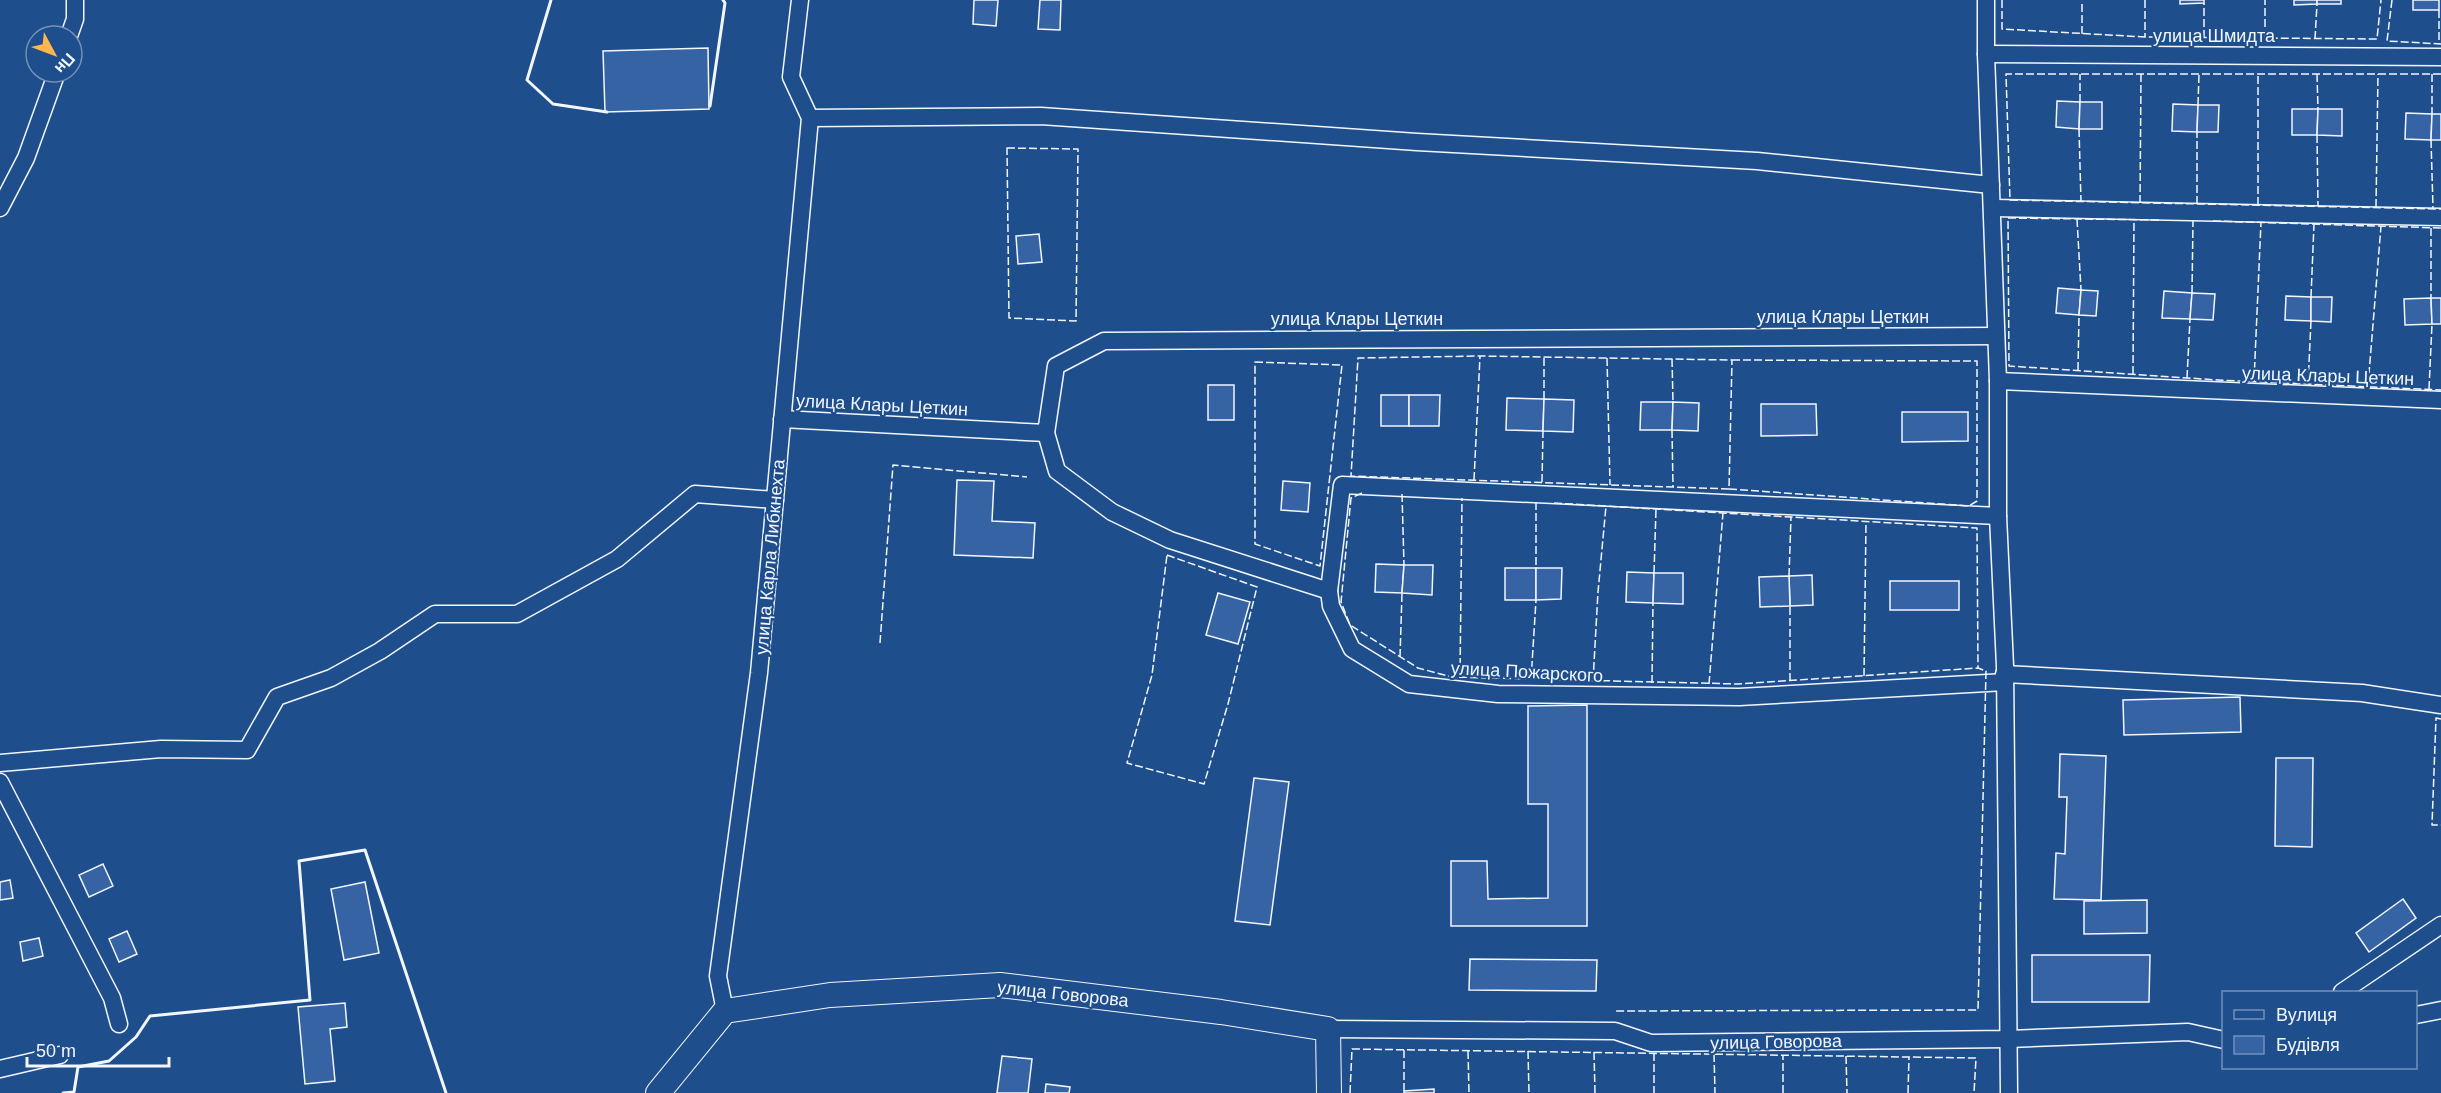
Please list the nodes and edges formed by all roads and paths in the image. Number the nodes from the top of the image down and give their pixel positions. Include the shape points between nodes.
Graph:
1 (75, 0) edge
2 (800, 0) edge
3 (1986, 0) edge
4 (73, 24) edge
5 (1986, 54) junction
6 (2441, 57) edge
7 (53, 84) edge
8 (810, 118) junction
9 (1991, 185) junction
10 (0, 208) edge
11 (1992, 208) junction
12 (2441, 217) edge
13 (1996, 336) junction
14 (1998, 381) junction
15 (2441, 400) edge
16 (783, 419) junction
17 (1047, 433) junction
18 (775, 500) junction
19 (1998, 516) junction
20 (1329, 591) junction
21 (2005, 678) junction
22 (2441, 705) edge
23 (0, 764) edge
24 (0, 782) edge
25 (2441, 925) edge
26 (2345, 991) edge
27 (2441, 1010) edge
28 (724, 1011) junction
29 (2417, 1015) edge
30 (119, 1024) dead end
31 (1328, 1029) junction
32 (2009, 1040) junction
33 (2222, 1040) edge
34 (60, 1055) dead end
35 (0, 1069) edge
36 (658, 1093) edge
37 (1329, 1093) edge
38 (2009, 1093) edge

1 - 4 street
2 - 8 street, улица Карла Либкнехта via 791,77
3 - 5 street
5 - 6 street, улица Шмидта
5 - 9 street
7 - 10 street via 26,158
8 - 9 street via 1041,116 1757,161
8 - 16 street, улица Карла Либкнехта
9 - 11 street
11 - 12 street
11 - 13 street
13 - 14 street
13 - 17 street, улица Клары Цеткин via 1104,341 1056,366
14 - 15 street, улица Клары Цеткин
14 - 19 street
16 - 17 street, улица Клары Цеткин
16 - 18 street, улица Карла Либкнехта
17 - 20 street via 1057,471 1112,512 1170,540
18 - 23 street via 695,494 617,559 517,614 435,614 331,678 277,697 247,750 161,749
18 - 28 street, улица Карла Либкнехта via 759,673 718,976
19 - 20 street via 1341,485
19 - 21 street
20 - 21 street, улица Пожарского via 1331,606 1353,649 1408,684 1498,694 1739,697
21 - 22 street, улица Пожарского via 2362,693
21 - 32 street
24 - 30 street via 112,998
25 - 26 street
27 - 29 street
28 - 31 street, улица Говорова via 830,995 1000,985
28 - 36 street
31 - 32 street, улица Говорова via 1615,1032 1652,1043
31 - 37 street
32 - 33 street, улица Говорова via 2188,1032
32 - 38 street
34 - 35 street

